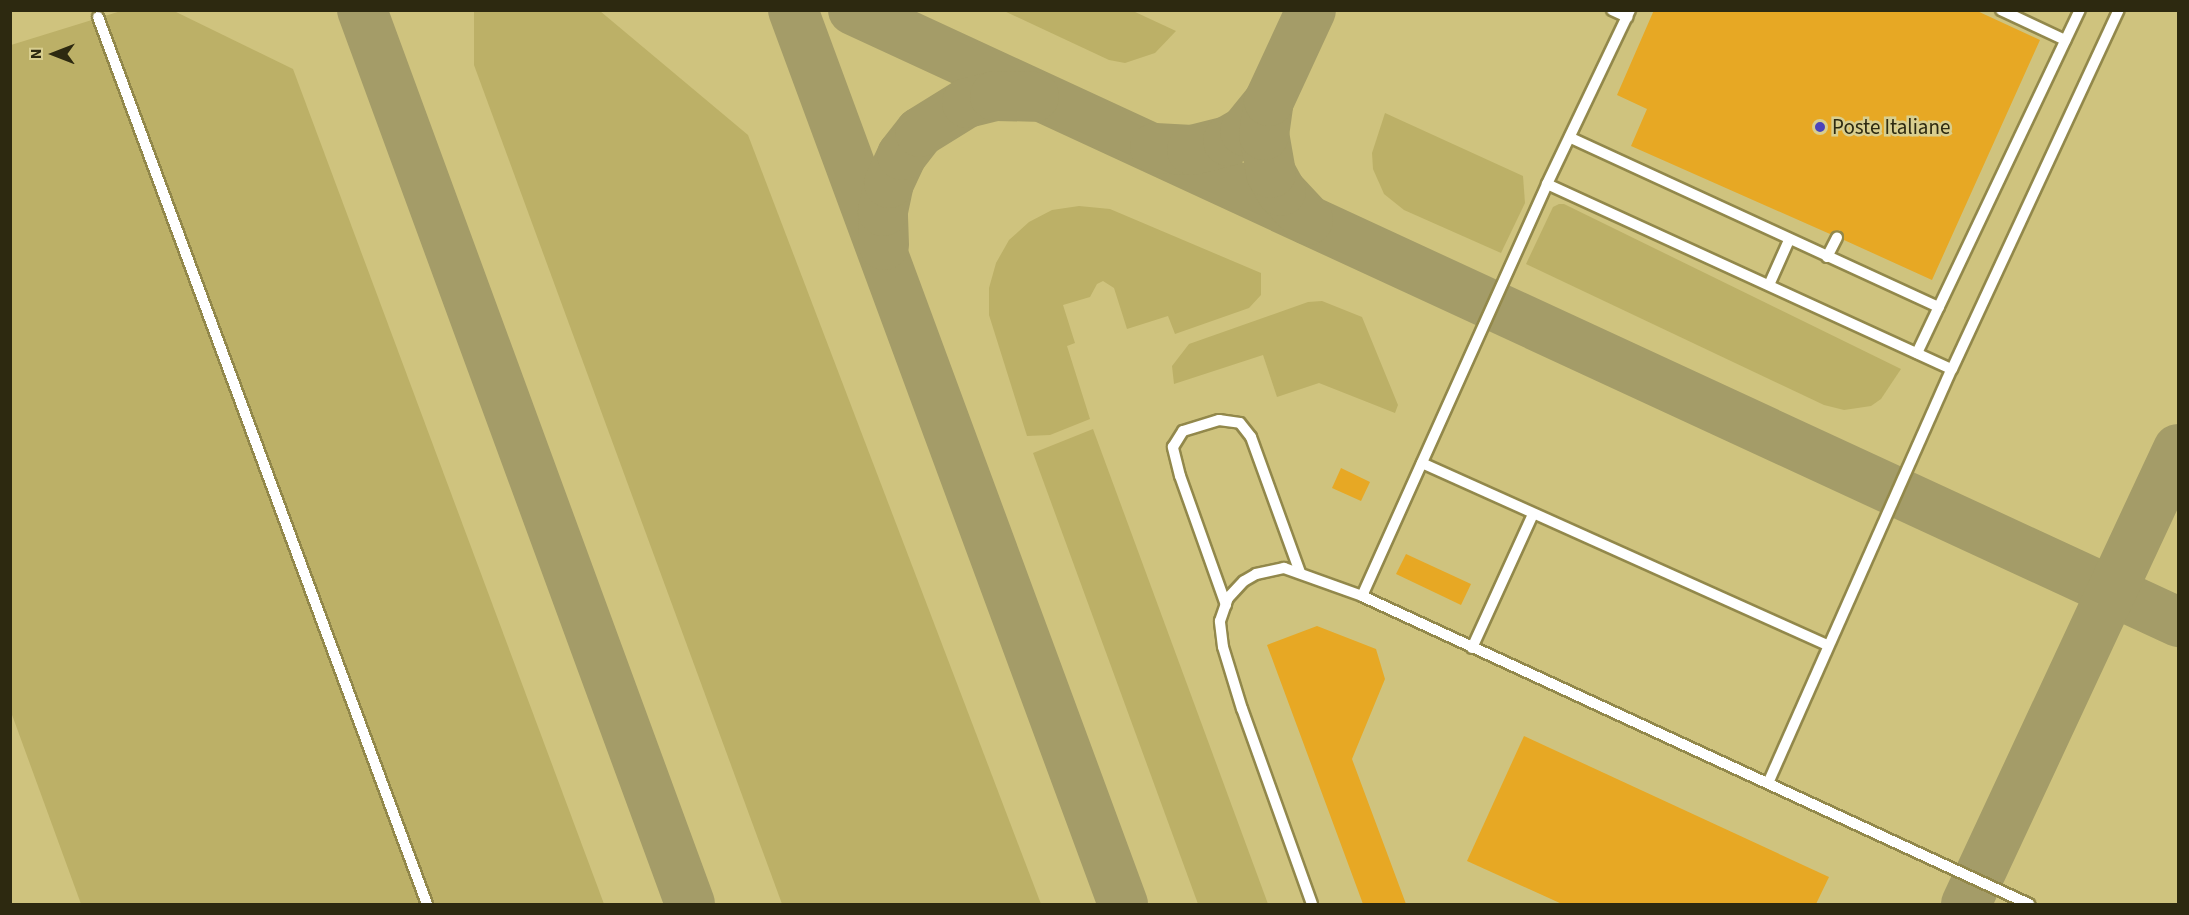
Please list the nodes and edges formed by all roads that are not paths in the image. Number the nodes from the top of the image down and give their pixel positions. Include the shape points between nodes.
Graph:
1 (1612, 10) edge
2 (2001, 10) edge
3 (2080, 10) edge
4 (2118, 10) edge
5 (1628, 14) edge
6 (98, 18) dead end
7 (2065, 40) junction
8 (1571, 138) junction
9 (1547, 184) junction
10 (1837, 237) dead end
11 (1789, 240) junction
12 (1827, 257) junction
13 (1769, 285) junction
14 (1939, 308) junction
15 (1917, 353) junction
16 (1952, 369) junction
17 (1422, 463) junction
18 (1533, 514) junction
19 (1300, 572) junction
20 (1362, 596) junction
21 (1226, 605) junction
22 (1827, 645) junction
23 (1472, 648) junction
24 (1769, 781) junction
25 (427, 904) edge
26 (1312, 904) edge
27 (2029, 904) edge

1 - 5 lane
2 - 7 lane
3 - 7 lane
4 - 16 lane
5 - 8 lane
6 - 25 lane
7 - 14 lane
8 - 9 lane
8 - 11 lane
9 - 13 lane
9 - 17 lane
10 - 12 lane
11 - 12 lane
11 - 13 lane
12 - 14 lane
13 - 15 lane
14 - 15 lane
15 - 16 lane
16 - 22 lane
17 - 18 lane
17 - 20 lane
18 - 22 lane
18 - 23 lane
19 - 20 lane
19 - 21 lane via 1284,568 1256,574 1244,581
19 - 21 lane via 1251,436 1240,423 1219,420 1183,431 1173,447 1180,476
20 - 23 lane
21 - 26 lane via 1221,621 1223,647
22 - 24 lane
23 - 24 lane
24 - 27 lane

